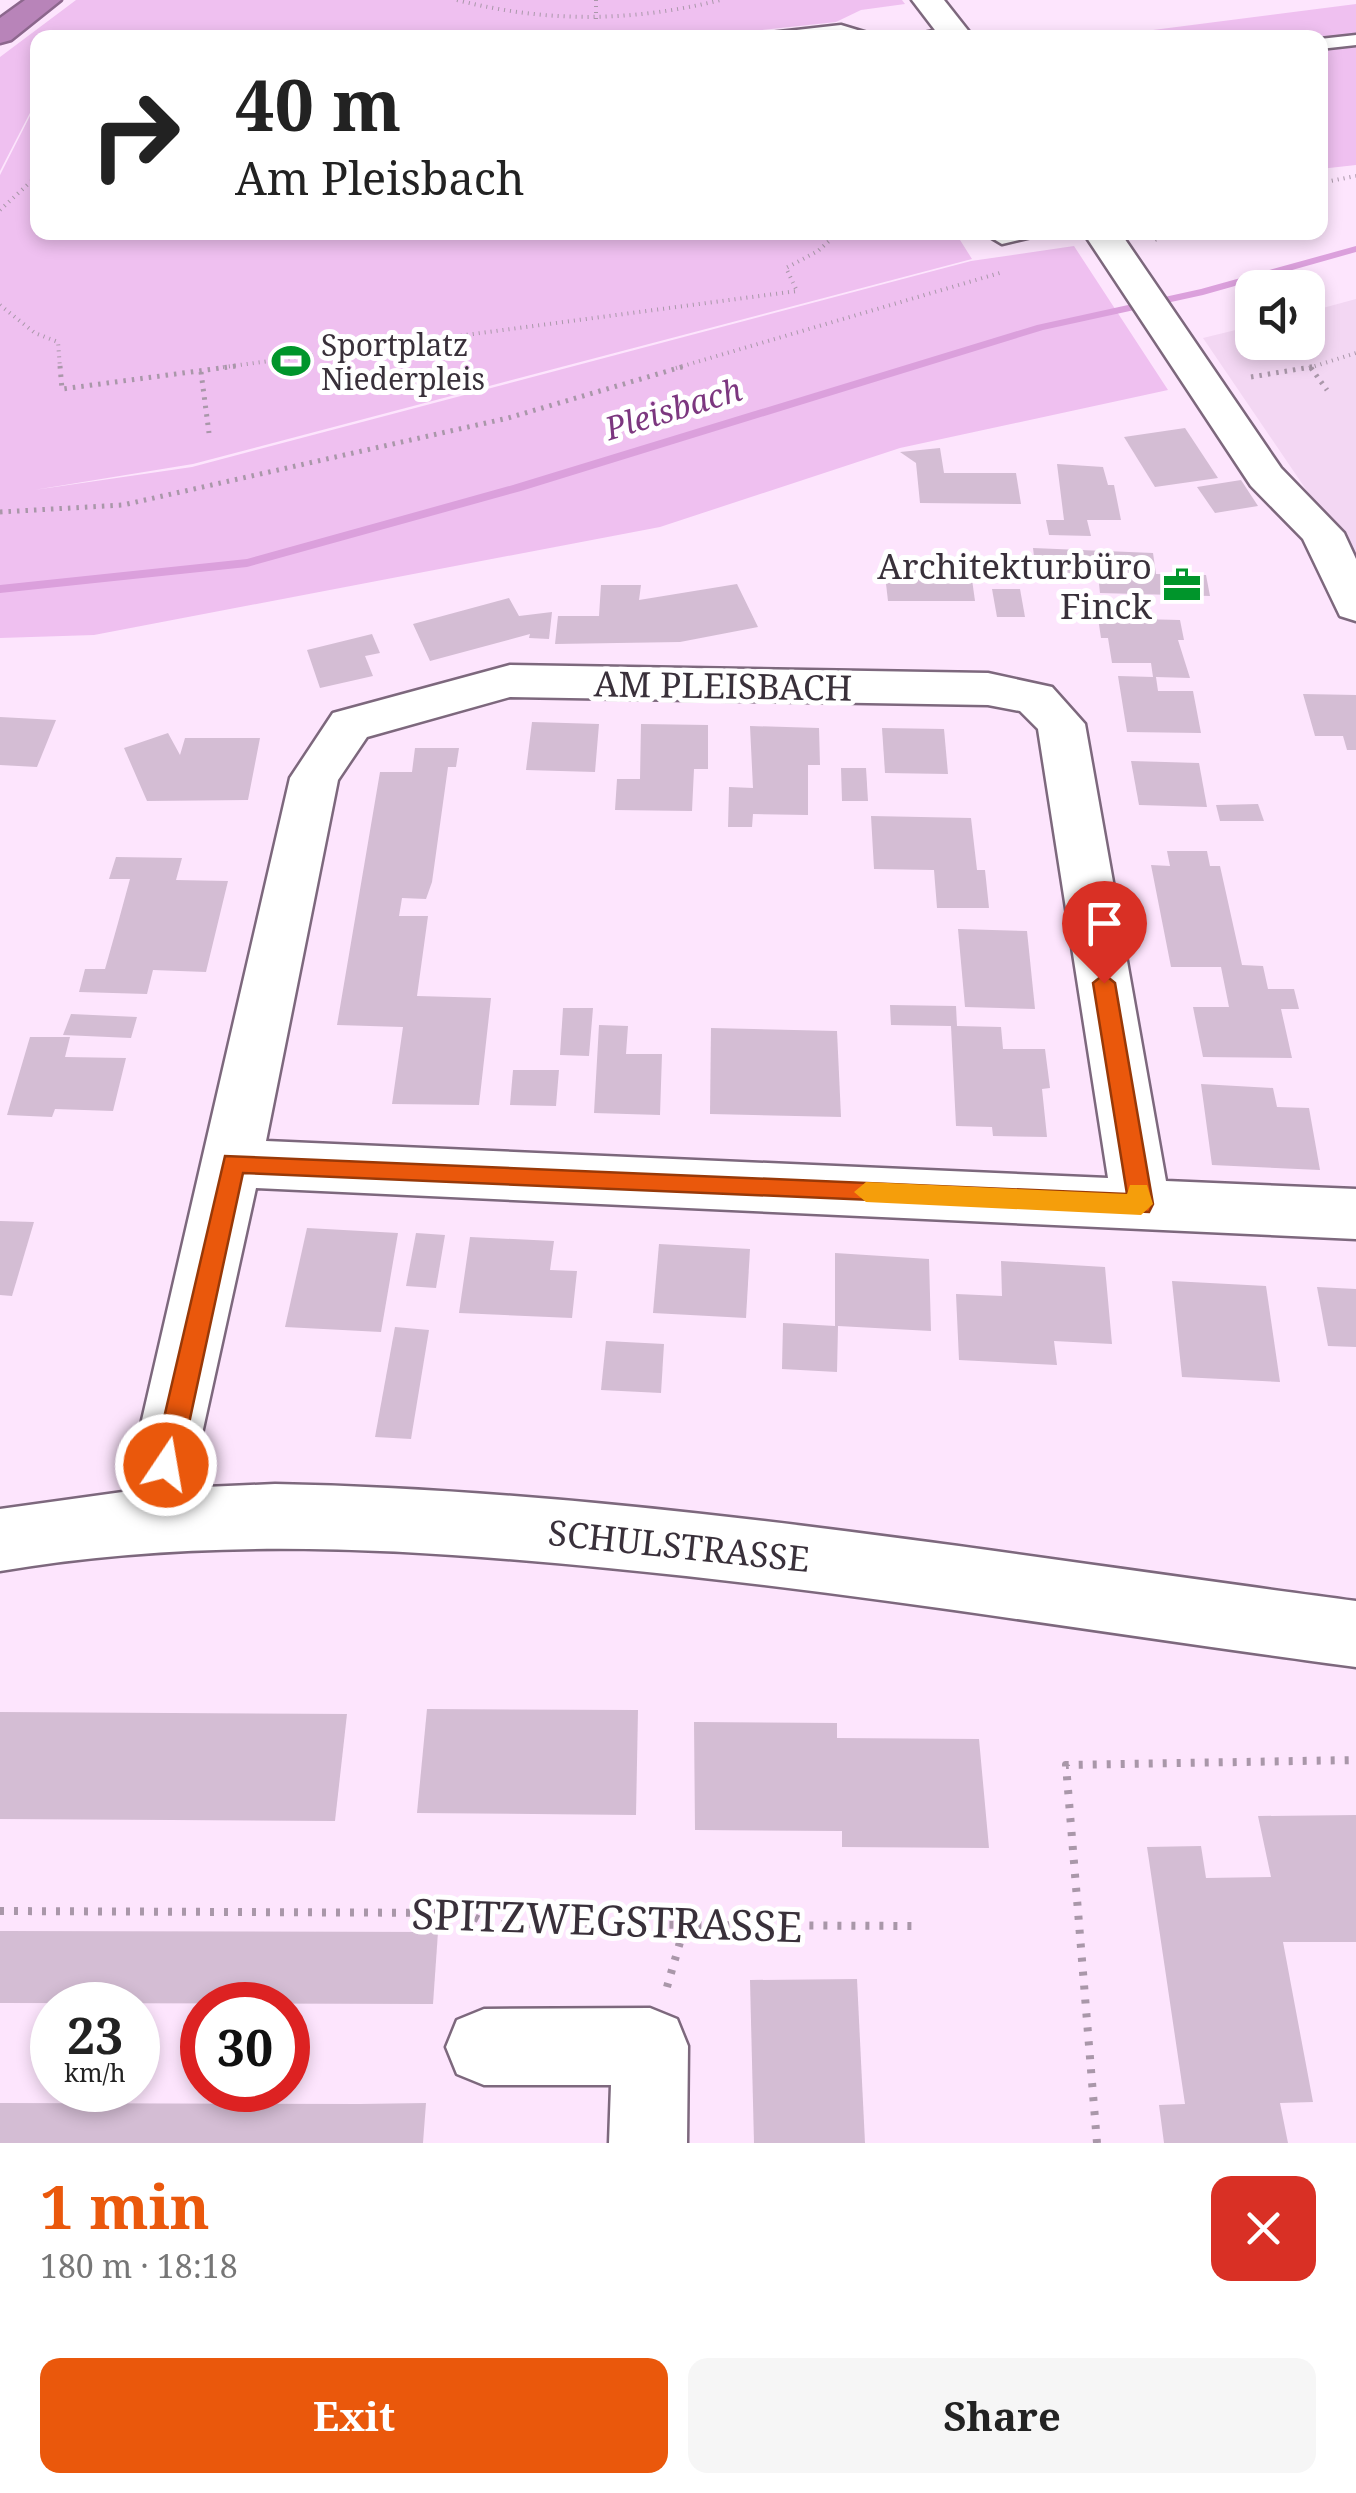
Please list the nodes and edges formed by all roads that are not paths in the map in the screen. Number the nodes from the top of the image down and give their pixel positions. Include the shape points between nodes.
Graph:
1 (45, 0) edge
2 (928, 0) edge
3 (952, 30) edge
4 (0, 33) edge
5 (1356, 40) edge
6 (1328, 43) edge
7 (1107, 240) edge
8 (1356, 606) edge
9 (233, 1163) junction
10 (1141, 1204) junction
11 (1356, 1214) edge
12 (151, 1520) junction
13 (0, 1540) edge
14 (1356, 1634) edge
15 (484, 2047) dead end
16 (648, 2143) edge

1 - 4 highway
2 - 3 street
5 - 6 lane
7 - 8 street via 1266,477 1322,533
9 - 10 street
9 - 10 street, AM PLEISBACH via 314,778 350,725 510,681 988,689 1035,698 1061,724
9 - 12 street, AM PLEISBACH
10 - 11 street
12 - 13 street, SCHULSTRASSE
12 - 14 street, SCHULSTRASSE via 388,1516 651,1540
15 - 16 street via 650,2046

